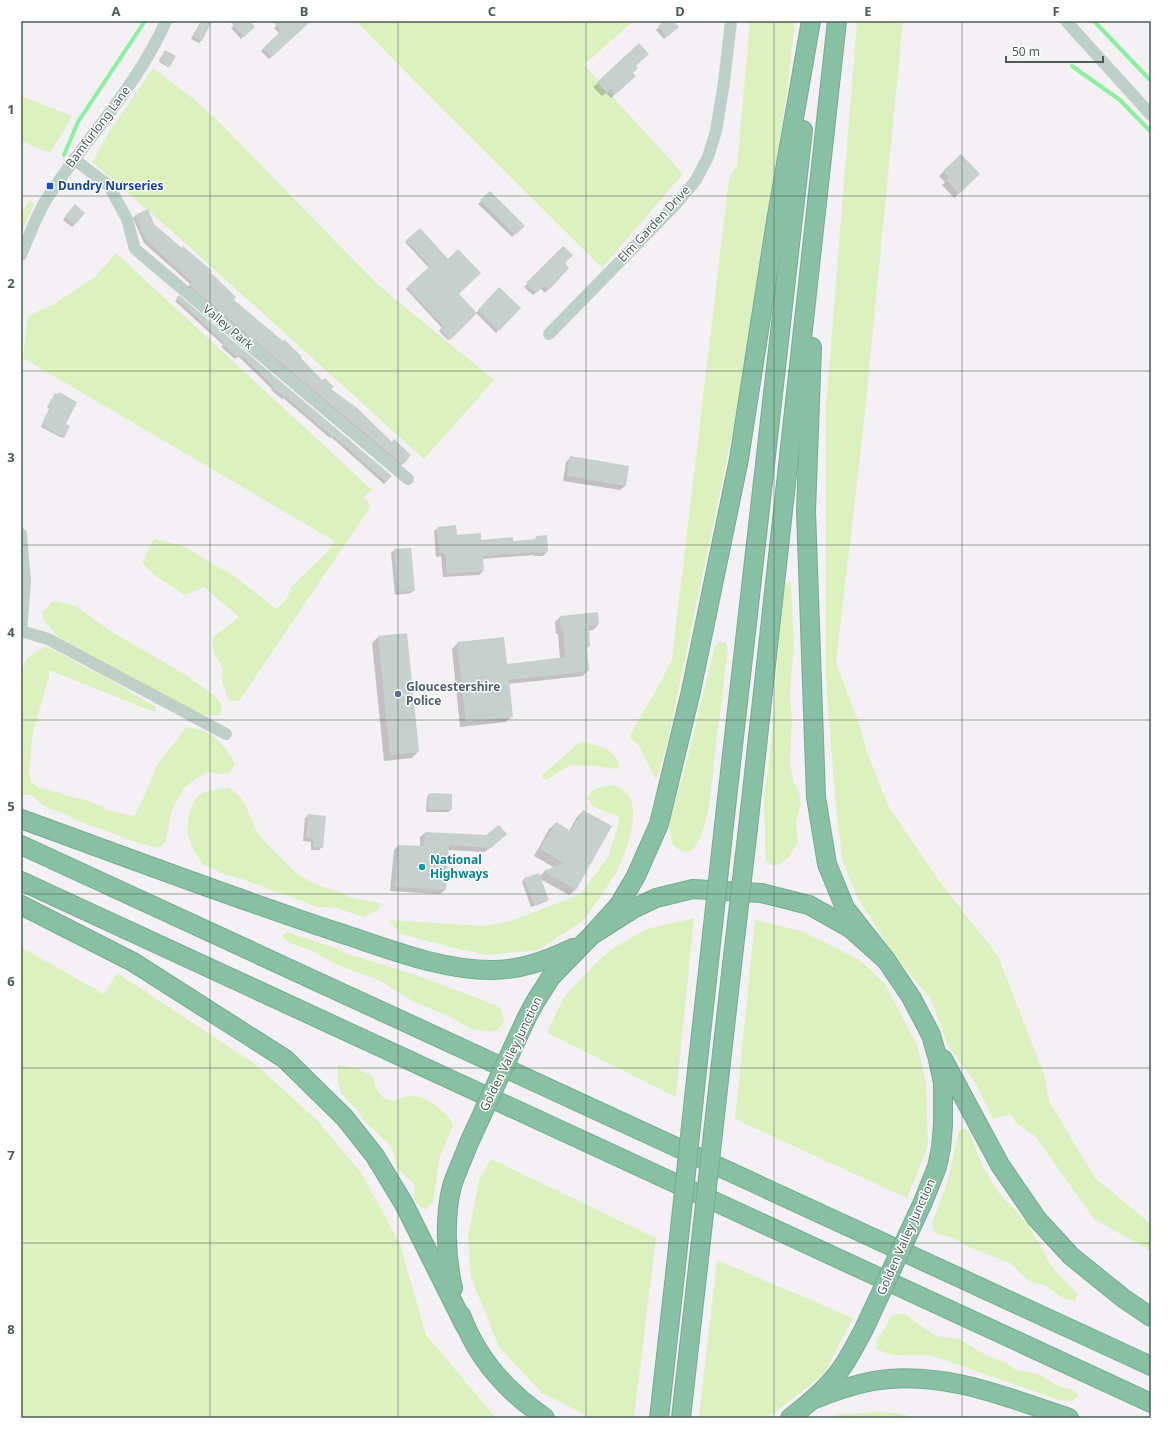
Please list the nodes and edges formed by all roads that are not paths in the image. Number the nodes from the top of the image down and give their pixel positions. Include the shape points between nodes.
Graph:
1 (166, 21) edge
2 (731, 21) edge
3 (811, 21) edge
4 (816, 21) edge
5 (837, 21) edge
6 (1066, 21) edge
7 (1151, 115) edge
8 (74, 159) junction
9 (819, 183) junction
10 (21, 255) edge
11 (549, 334) dead end
12 (408, 479) dead end
13 (21, 534) edge
14 (21, 631) edge
15 (226, 734) dead end
16 (21, 819) edge
17 (21, 845) edge
18 (21, 881) edge
19 (21, 905) edge
20 (588, 939) junction
21 (886, 960) junction
22 (931, 1035) junction
23 (1151, 1317) edge
24 (465, 1326) junction
25 (1151, 1366) edge
26 (514, 1394) junction
27 (812, 1400) junction
28 (1151, 1404) edge
29 (530, 1418) edge
30 (545, 1418) edge
31 (659, 1418) edge
32 (681, 1418) edge
33 (790, 1418) edge
34 (1069, 1418) edge

1 - 8 street, Bamfurlong Lane via 158,40 130,84
2 - 11 street, Elm Garden Drive via 716,131 708,156 696,180 676,204
3 - 20 highway via 776,220 739,459 691,691 658,824 636,876 619,905
4 - 31 highway, bridge
5 - 9 highway
6 - 7 street
8 - 10 street, Bamfurlong Lane via 45,202
8 - 12 street, Valley Park via 109,186 127,219 135,249
9 - 21 highway via 806,511 816,797 827,864 845,908
9 - 32 highway, bridge
13 - 14 street via 25,581
14 - 15 street via 48,639
16 - 20 highway via 300,920 420,959 463,968 493,970 532,965 554,957
17 - 25 highway
18 - 28 highway
19 - 24 highway via 133,962 286,1059 345,1118 375,1156 404,1204
20 - 21 highway, Golden Valley Junction via 633,909 656,898 694,889 761,893 809,905 850,928
20 - 24 highway, Golden Valley Junction, bridge via 551,977 535,1002 452,1186 446,1230 449,1274
21 - 22 highway, Golden Valley Junction via 911,997
22 - 23 highway via 1000,1165 1037,1219 1070,1256
22 - 27 highway, Golden Valley Junction, bridge via 943,1083 944,1125 937,1167 864,1329 842,1367
24 - 26 highway, Golden Valley Junction via 479,1352
26 - 29 highway
26 - 30 highway, Golden Valley Junction
27 - 33 highway, Golden Valley Junction
27 - 34 highway via 841,1388 875,1381 919,1378 946,1381 996,1393

